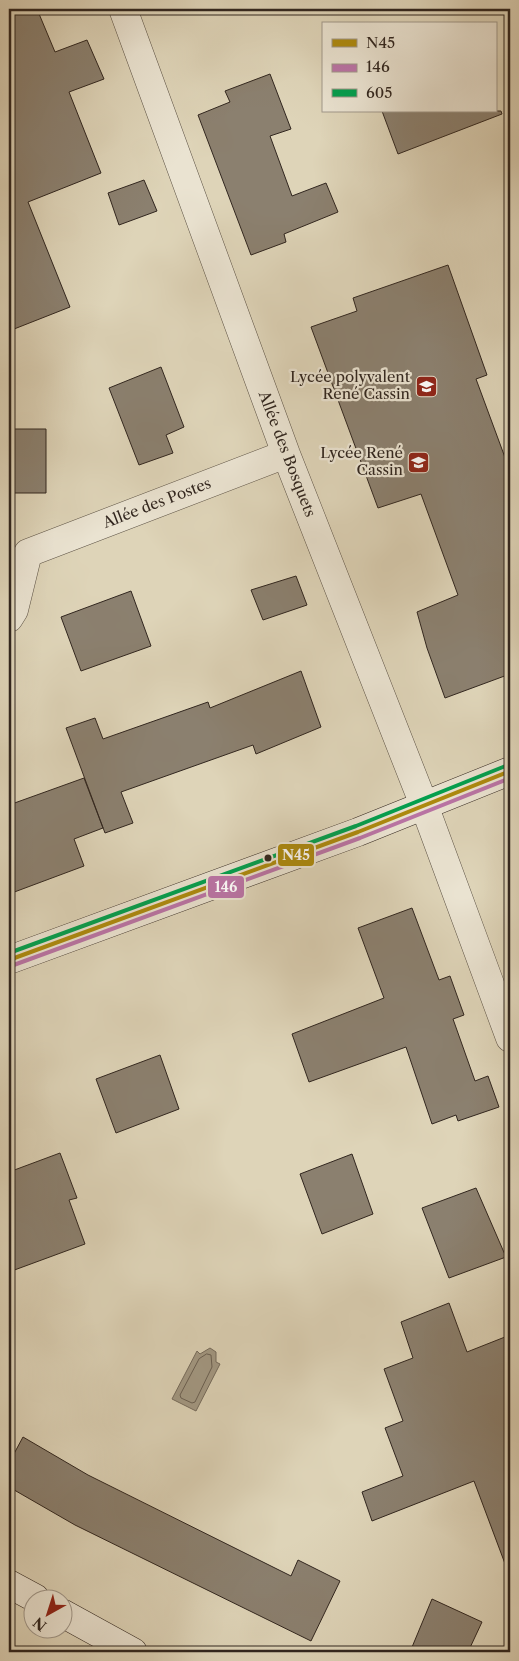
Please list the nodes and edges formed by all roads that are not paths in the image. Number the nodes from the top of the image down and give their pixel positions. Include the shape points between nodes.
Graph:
1 (122, 9) edge
2 (286, 454) junction
3 (18, 551) edge
4 (9, 618) edge
5 (510, 771) edge
6 (424, 805) junction
7 (9, 960) edge
8 (510, 1038) edge
9 (9, 1584) edge
10 (22, 1591) edge
11 (72, 1619) edge
12 (134, 1652) edge

1 - 2 street, Allée des Bosquets
2 - 3 street, Allée des Postes
2 - 6 street, Allée des Bosquets
3 - 4 street via 14,610
5 - 6 street
6 - 7 street
6 - 8 street, Allée des Bosquets
9 - 10 street
11 - 12 street

